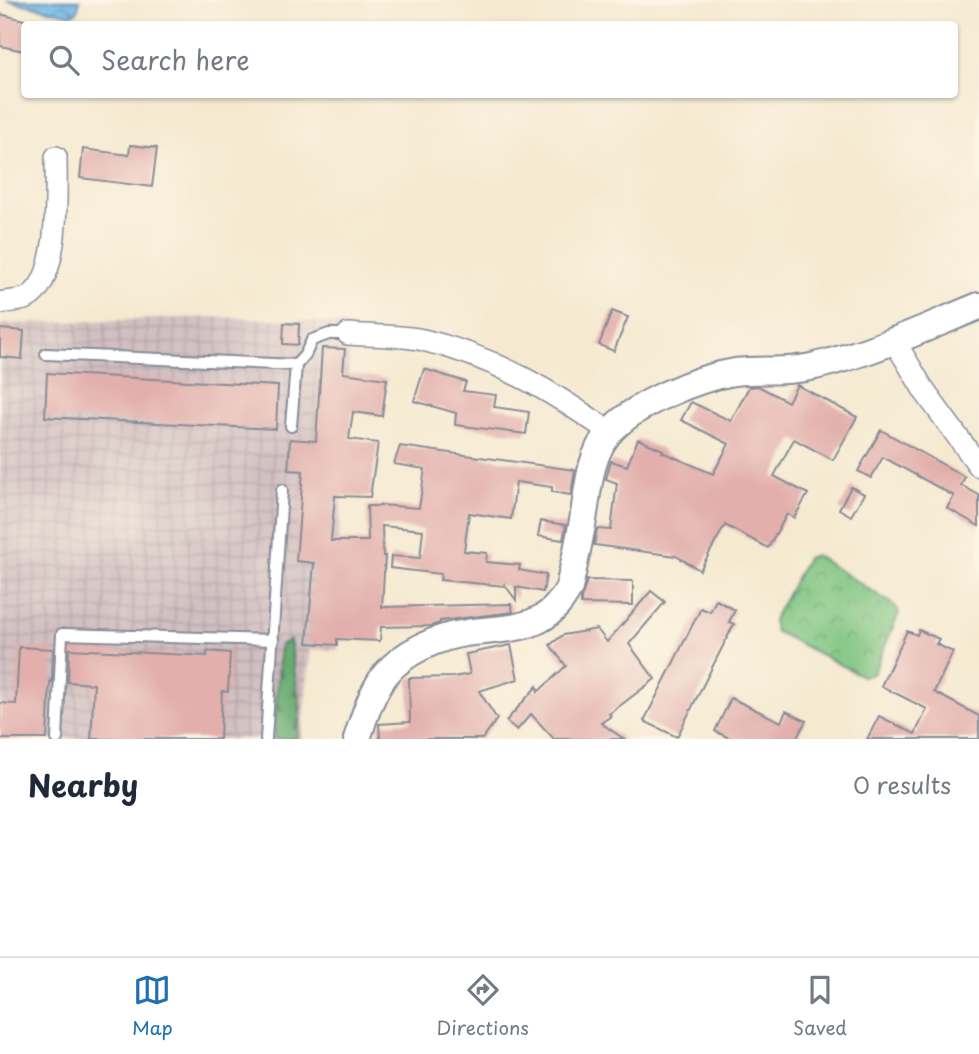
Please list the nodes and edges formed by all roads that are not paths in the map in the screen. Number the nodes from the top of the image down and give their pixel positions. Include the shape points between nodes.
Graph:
1 (56, 157) dead end
2 (0, 303) edge
3 (979, 306) edge
4 (348, 334) joint
5 (894, 340) junction
6 (46, 354) dead end
7 (296, 365) junction
8 (291, 426) dead end
9 (610, 432) junction
10 (979, 466) edge
11 (282, 491) dead end
12 (273, 640) junction
13 (57, 739) edge
14 (266, 739) edge
15 (357, 739) edge

1 - 2 street via 56,221 48,268 38,289 26,298
3 - 5 street
4 - 7 lane via 312,340
4 - 9 street via 421,339 469,354 522,376
5 - 9 street via 813,367 712,377 644,405
5 - 10 street
6 - 7 lane
7 - 8 lane
9 - 15 street via 596,456 569,587 561,602 539,620 422,646 386,673 366,709
11 - 12 lane
12 - 13 lane via 62,634
12 - 14 lane

